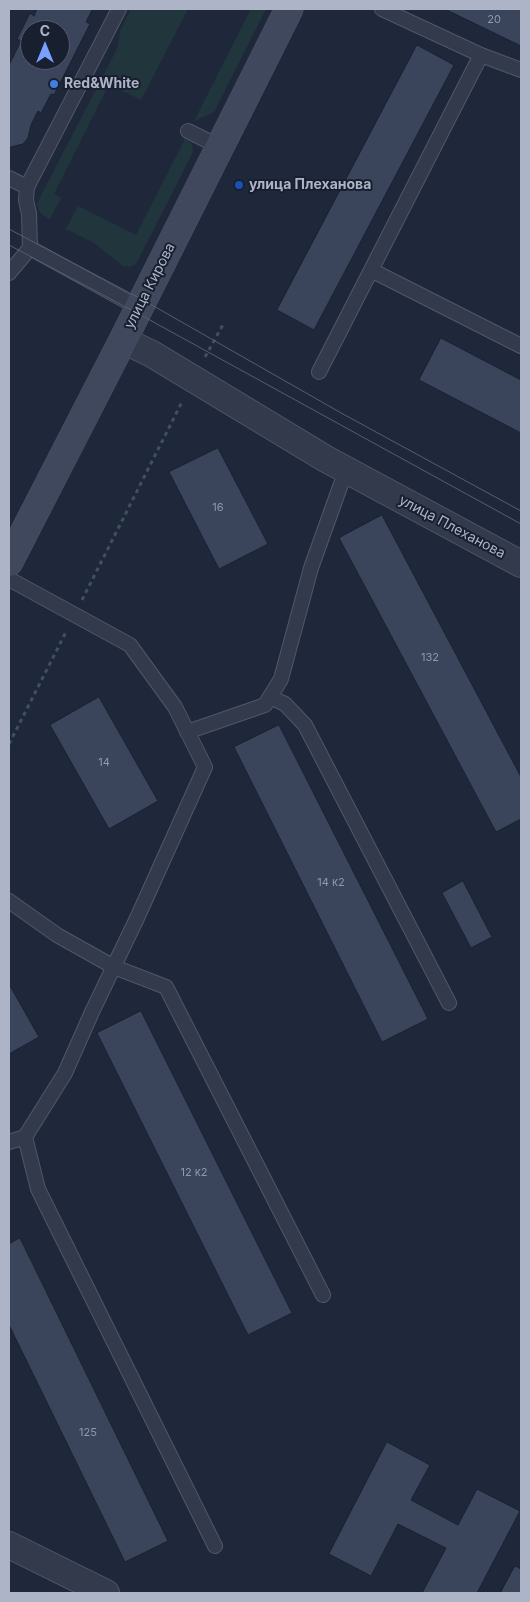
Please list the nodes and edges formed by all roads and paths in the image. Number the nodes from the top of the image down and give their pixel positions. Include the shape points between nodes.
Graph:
1 (119, 9) edge
2 (290, 9) edge
3 (382, 9) edge
4 (482, 56) junction
5 (521, 70) edge
6 (188, 131) dead end
7 (220, 147) junction
8 (9, 178) edge
9 (27, 186) junction
10 (30, 248) junction
11 (371, 270) junction
12 (9, 273) edge
13 (139, 308) junction
14 (224, 323) dead end
15 (123, 340) junction
16 (521, 346) edge
17 (318, 372) dead end
18 (194, 379) junction
19 (346, 470) junction
20 (11, 552) edge
21 (521, 564) edge
22 (9, 579) edge
23 (74, 615) junction
24 (270, 697) junction
25 (187, 732) junction
26 (9, 744) edge
27 (9, 901) edge
28 (114, 967) junction
29 (449, 1003) dead end
30 (25, 1137) junction
31 (9, 1142) edge
32 (323, 1295) dead end
33 (9, 1545) edge
34 (215, 1546) dead end
35 (106, 1593) edge

1 - 9 lane
2 - 7 main road, улица Кирова
3 - 4 lane
4 - 5 lane
4 - 11 lane
6 - 7 lane
7 - 13 main road, улица Кирова
8 - 9 lane
9 - 10 lane
10 - 12 lane
10 - 13 lane
11 - 16 lane
11 - 17 lane
13 - 15 main road, улица Кирова
14 - 18 path
15 - 18 street, улица Плеханова
15 - 20 main road, улица Кирова
18 - 19 street, улица Плеханова
18 - 23 path
19 - 21 street, улица Плеханова
19 - 24 lane via 311,568 281,680
22 - 23 lane
23 - 25 lane via 130,645 175,708
23 - 26 path
24 - 25 lane via 265,705
24 - 29 lane via 285,704 305,726
25 - 28 lane via 205,767
27 - 28 lane via 57,935
28 - 30 lane via 65,1073
28 - 32 lane via 166,987
30 - 31 lane
30 - 34 lane via 38,1188
33 - 35 street

